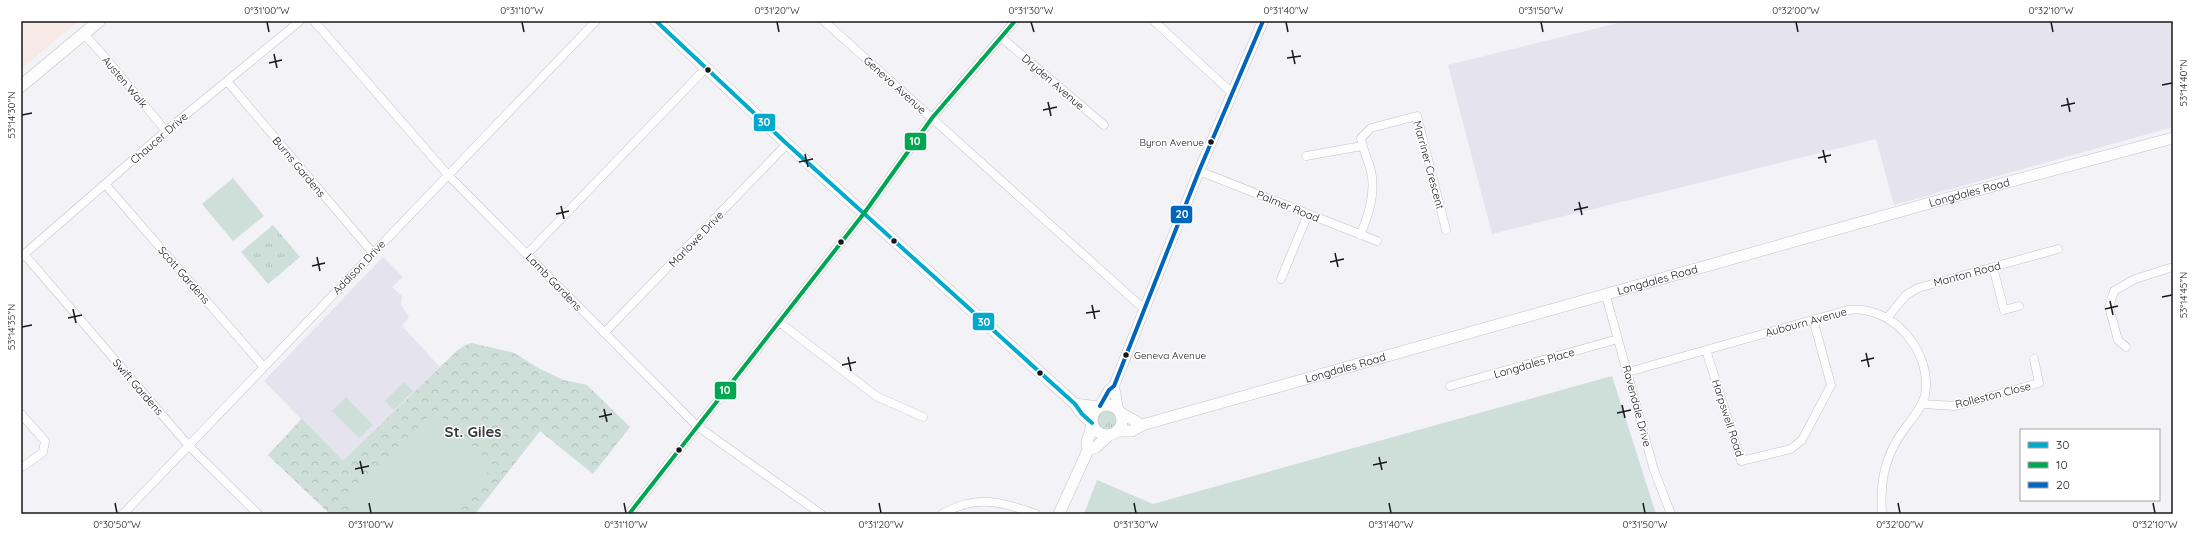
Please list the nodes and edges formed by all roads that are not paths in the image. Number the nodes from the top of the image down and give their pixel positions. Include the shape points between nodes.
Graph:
1 (99, 21) edge
2 (300, 21) edge
3 (314, 21) edge
4 (596, 21) edge
5 (656, 21) edge
6 (824, 21) edge
7 (1016, 21) edge
8 (1154, 21) edge
9 (1263, 21) edge
10 (84, 34) junction
11 (1002, 38) junction
12 (705, 69) junction
13 (227, 81) junction
14 (21, 86) edge
15 (1232, 93) junction
16 (932, 118) junction
17 (1104, 125) dead end
18 (166, 131) junction
19 (2173, 138) edge
20 (787, 144) junction
21 (1362, 146) junction
22 (1306, 156) dead end
23 (1199, 171) junction
24 (448, 174) junction
25 (105, 184) junction
26 (865, 212) junction
27 (1308, 214) junction
28 (1446, 230) dead end
29 (1360, 235) junction
30 (1377, 241) dead end
31 (2058, 249) dead end
32 (372, 252) junction
33 (527, 254) junction
34 (23, 255) edge
35 (1992, 267) junction
36 (2173, 267) edge
37 (1282, 279) dead end
38 (1606, 296) junction
39 (2019, 306) dead end
40 (1144, 309) junction
41 (1887, 318) junction
42 (1813, 319) junction
43 (779, 322) junction
44 (604, 333) junction
45 (1618, 339) junction
46 (2126, 347) dead end
47 (1706, 350) junction
48 (2034, 359) dead end
49 (263, 366) junction
50 (1628, 372) junction
51 (1114, 386) junction
52 (1450, 386) dead end
53 (1075, 404) junction
54 (1922, 404) junction
55 (1099, 406) junction
56 (1119, 411) junction
57 (21, 414) edge
58 (923, 417) dead end
59 (1092, 424) junction
60 (1142, 425) junction
61 (697, 426) junction
62 (1113, 433) junction
63 (188, 445) junction
64 (1088, 450) junction
65 (21, 466) edge
66 (123, 514) edge
67 (258, 514) edge
68 (629, 514) edge
69 (821, 514) edge
70 (942, 514) edge
71 (1036, 514) edge
72 (1059, 514) edge
73 (1672, 514) edge
74 (1882, 514) edge

1 - 10 main road
2 - 13 street, Chaucer Drive
3 - 24 street, Lamb Gardens
4 - 24 street, Addison Drive
5 - 12 main road
6 - 16 street, Geneva Avenue
7 - 11 street
8 - 15 street
9 - 15 street
10 - 14 main road
10 - 18 street, Austen Walk
11 - 16 street
11 - 17 street, Dryden Avenue
12 - 20 main road
12 - 33 street
13 - 18 street, Chaucer Drive
13 - 32 street, Burns Gardens
15 - 23 street
16 - 26 street
16 - 40 street, Geneva Avenue
18 - 25 street, Chaucer Drive
19 - 38 main road, Longdales Road via 1937,201
20 - 26 main road
20 - 44 street, Marlowe Drive
21 - 22 street
21 - 28 street, Marriner Crescent via 1361,138 1371,128 1417,116
21 - 29 street via 1371,172 1373,192 1368,217
23 - 27 street, Palmer Road
23 - 40 street
24 - 32 street, Addison Drive
24 - 33 street, Lamb Gardens
25 - 34 street, Chaucer Drive
25 - 49 street, Scott Gardens
26 - 43 street
26 - 53 main road
27 - 29 street, Palmer Road
27 - 37 street
29 - 30 street, Palmer Road
31 - 35 street, Manton Road
32 - 49 street, Addison Drive
33 - 44 street, Lamb Gardens
34 - 63 street, Swift Gardens
35 - 39 street via 2004,310
35 - 41 street, Manton Road via 1918,288 1906,295
36 - 46 street via 2114,290 2109,306 2118,340
38 - 45 street, Ravendale Drive
38 - 60 main road, Longdales Road
40 - 51 street
41 - 42 street, Aubourn Avenue via 1865,310 1852,309
41 - 54 street, Aubourn Avenue via 1904,330 1919,355 1926,381
42 - 47 street, Aubourn Avenue
42 - 47 street, Harpswell Road via 1831,385 1802,440 1791,449 1741,461
43 - 58 street via 876,396
43 - 61 street
44 - 61 street, Lamb Gardens
45 - 50 street, Ravendale Drive
45 - 52 street, Longdales Place
47 - 50 street, Aubourn Avenue
48 - 54 street, Rolleston Close via 2039,383 1956,406
49 - 63 street, Addison Drive
50 - 73 street, Ravendale Drive via 1654,470
51 - 55 street
51 - 56 street
53 - 55 main road
53 - 59 main road
54 - 74 street, Aubourn Avenue via 1901,434 1884,467
55 - 56 main road via 1110,404
55 - 59 main road via 1092,414
56 - 60 main road
56 - 62 main road via 1122,423
57 - 65 street via 45,441 43,452
59 - 62 main road via 1099,433
59 - 64 main road via 1087,442
60 - 62 main road, Longdales Road via 1130,431
61 - 68 street
61 - 69 street, Lamb Gardens
62 - 64 main road via 1096,447
63 - 66 street, Addison Drive
63 - 67 street, Swift Gardens
64 - 72 main road
70 - 71 street via 953,507 978,501 1005,503

